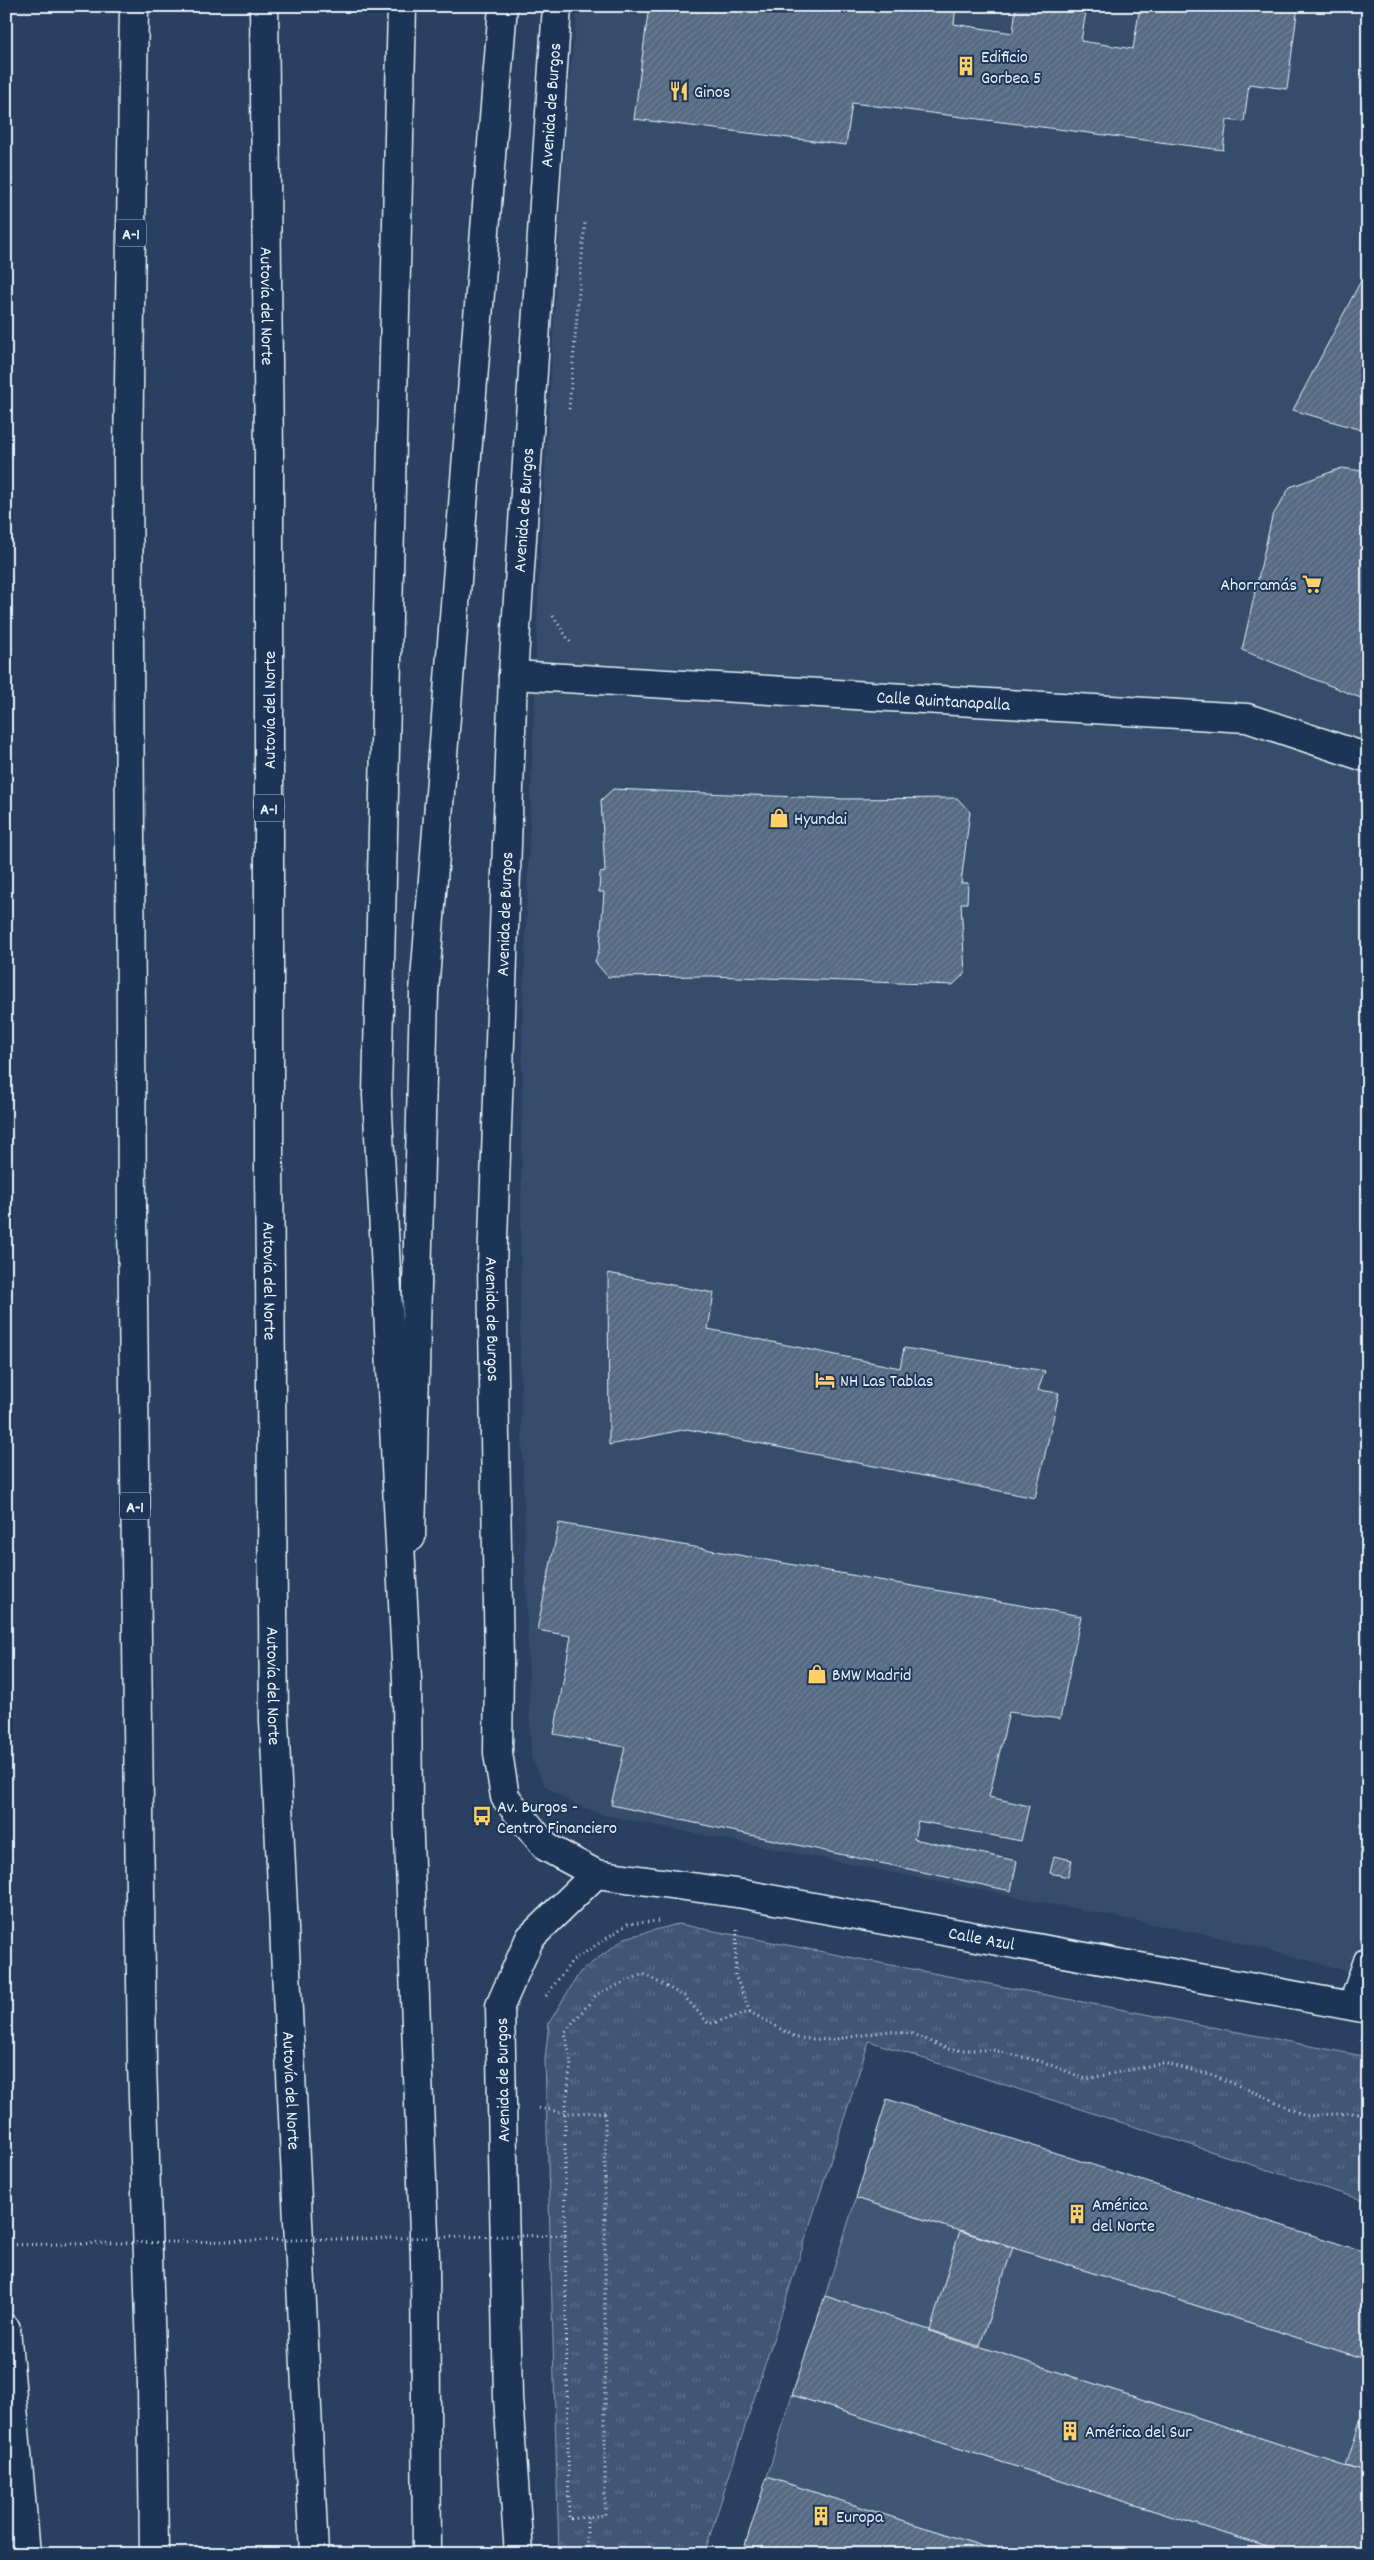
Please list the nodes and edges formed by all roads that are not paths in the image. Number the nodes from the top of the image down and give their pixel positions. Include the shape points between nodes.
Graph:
1 (134, 6) edge
2 (264, 6) edge
3 (402, 6) edge
4 (503, 6) edge
5 (557, 6) edge
6 (512, 675) junction
7 (1368, 758) edge
8 (407, 1680) junction
9 (596, 1874) junction
10 (1368, 1961) edge
11 (1360, 2007) edge
12 (6, 2329) edge
13 (26, 2554) edge
14 (154, 2554) edge
15 (314, 2554) edge
16 (427, 2554) edge
17 (519, 2554) edge

1 - 14 main road, A-1 via 128,459 132,1215 142,2063
2 - 15 main road, Autovía del Norte / A-1 via 274,1720
3 - 8 main road via 377,1095
4 - 8 main road via 424,992
5 - 6 main road, Avenida de Burgos
6 - 7 main road, Calle Quintanapalla via 1248,718
6 - 9 main road, Avenida de Burgos via 492,1267 498,1753 505,1797 546,1847
8 - 16 main road via 408,1813 425,2260
9 - 11 main road, Calle Azul via 743,1894
9 - 17 main road, Avenida de Burgos via 530,1938 500,2006 508,2398
10 - 11 main road
12 - 13 main road

